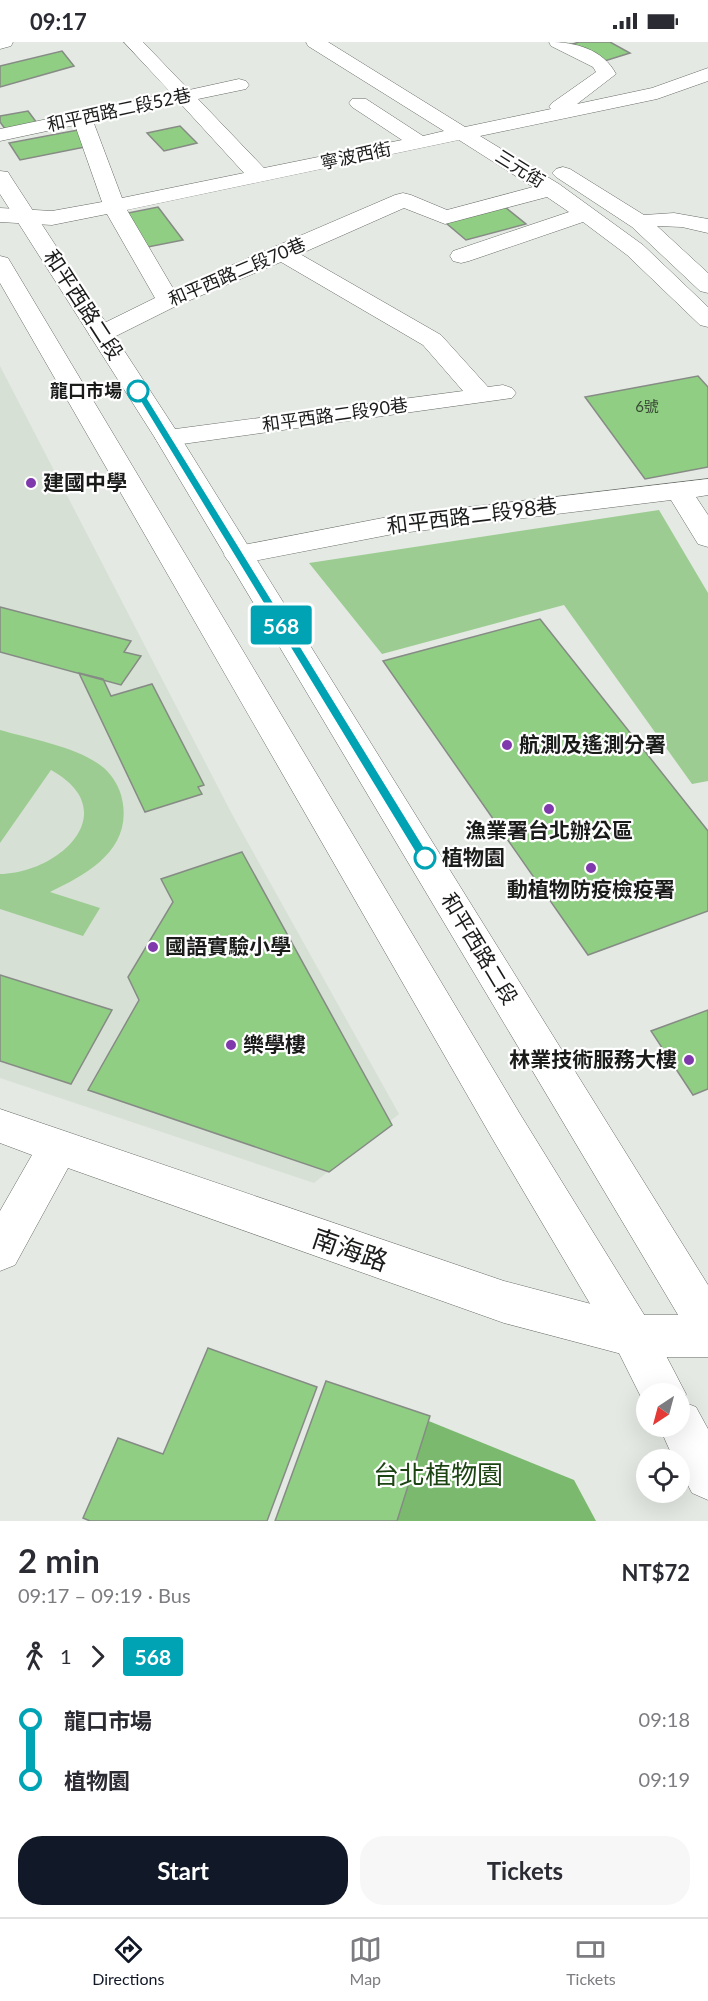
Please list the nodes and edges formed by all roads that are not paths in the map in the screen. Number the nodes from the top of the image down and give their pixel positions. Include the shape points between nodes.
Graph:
1 (315, 42) edge
2 (348, 42) edge
3 (558, 42) edge
4 (138, 47) edge
5 (708, 74) edge
6 (238, 85) dead end
7 (183, 97) junction
8 (359, 103) dead end
9 (548, 115) junction
10 (82, 118) junction
11 (492, 128) junction
12 (464, 134) junction
13 (0, 135) edge
14 (420, 142) junction
15 (515, 142) dead end
16 (543, 160) dead end
17 (259, 176) junction
18 (0, 177) edge
19 (551, 189) junction
20 (114, 206) junction
21 (586, 214) junction
22 (13, 216) edge
23 (639, 222) junction
24 (708, 226) edge
25 (282, 253) junction
26 (461, 256) dead end
27 (0, 263) edge
28 (708, 286) edge
29 (168, 301) junction
30 (708, 320) edge
31 (101, 334) junction
32 (168, 438) junction
33 (708, 488) edge
34 (679, 492) junction
35 (708, 538) edge
36 (238, 555) junction
37 (0, 1126) edge
38 (58, 1147) junction
39 (0, 1251) edge
40 (708, 1325) edge
41 (633, 1336) junction
42 (708, 1336) edge
43 (658, 1383) edge
44 (687, 1437) edge
45 (708, 1476) edge

1 - 12 street, 三元街
2 - 11 street, 三元街
3 - 9 street via 601,64 606,74
4 - 7 street
5 - 9 street, 寧波西街 via 657,93
6 - 7 street, 和平西路二段52巷
7 - 10 street, 和平西路二段52巷
7 - 17 street
8 - 14 street
9 - 11 street, 寧波西街
10 - 13 street, 和平西路二段52巷
10 - 20 street
11 - 12 street, 寧波西街
11 - 15 street, 三元街
12 - 14 street, 寧波西街
12 - 19 street, 三元街
14 - 17 street, 寧波西街
16 - 23 street, 三元街
17 - 20 street, 寧波西街
18 - 22 street, 和平西路二段
19 - 21 street, 三元街
19 - 25 street, 和平西路二段70巷 via 445,217 403,200
20 - 22 street, 寧波西街 via 52,218
20 - 29 street
21 - 26 street
21 - 30 street, 三元街 via 635,250
22 - 31 street, 和平西路二段
23 - 24 street via 682,218
23 - 28 street, 三元街
25 - 29 street, 和平西路二段70巷
25 - 32 street, 和平西路二段90巷 via 432,340 493,395
27 - 41 street
29 - 31 street, 和平西路二段70巷
31 - 32 street, 和平西路二段
32 - 36 street, 和平西路二段
33 - 34 street, 和平西路二段98巷
34 - 35 street
34 - 36 street, 和平西路二段98巷 via 393,525
36 - 40 street, 和平西路二段
37 - 38 street, 南海路
38 - 39 street
38 - 41 street, 南海路 via 493,1299
41 - 42 street, 南海路
41 - 43 street
44 - 45 street

